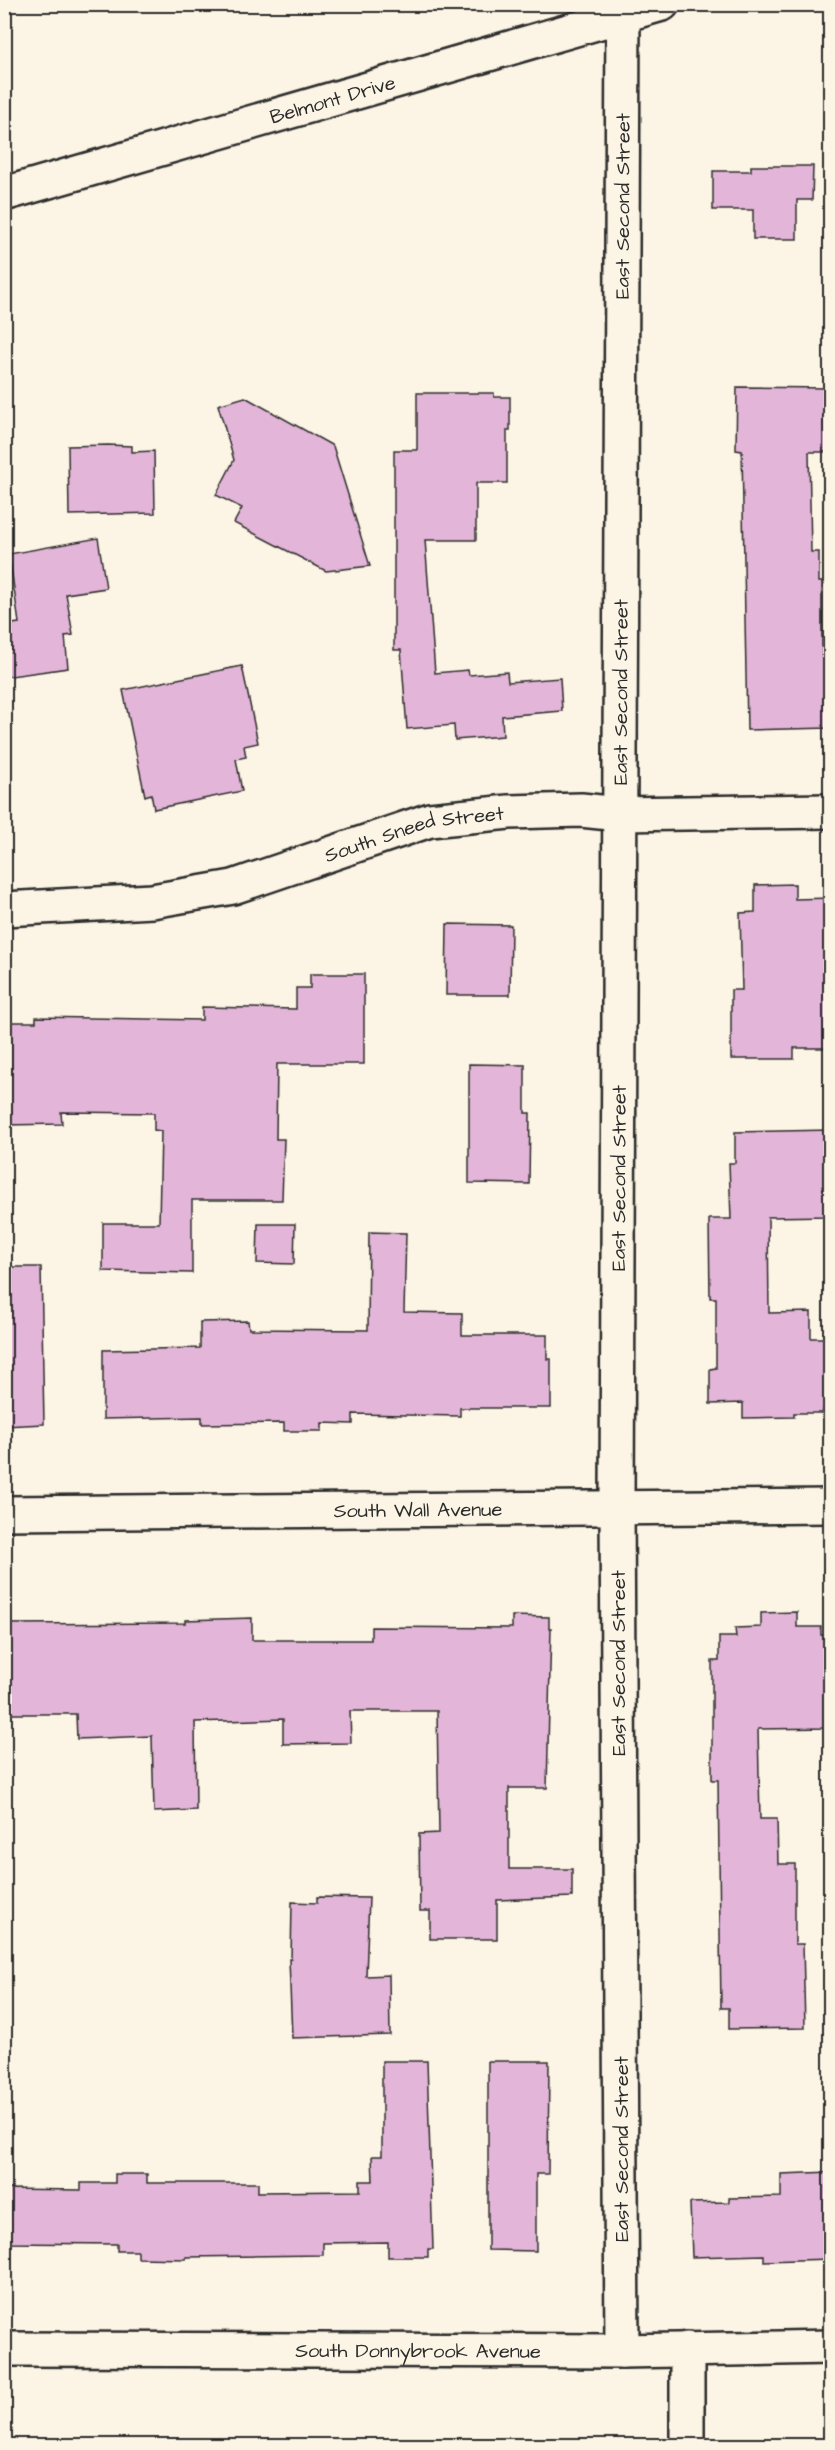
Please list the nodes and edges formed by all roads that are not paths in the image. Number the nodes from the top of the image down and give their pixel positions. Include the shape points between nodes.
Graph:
1 (662, 4) edge
2 (623, 10) edge
3 (4, 194) edge
4 (831, 811) edge
5 (619, 814) junction
6 (4, 909) edge
7 (831, 1506) edge
8 (617, 1507) junction
9 (4, 1513) edge
10 (831, 2347) edge
11 (4, 2349) edge
12 (687, 2349) junction
13 (622, 2350) junction
14 (687, 2445) edge

1 - 2 street, Belmont Drive
2 - 3 street, Belmont Drive
2 - 5 street, East Second Street
4 - 5 street, South Sneed Street
5 - 6 street, South Sneed Street via 581,810 509,812 430,820 233,887 152,901
5 - 8 street, East Second Street
7 - 8 street, South Wall Avenue
8 - 9 street, South Wall Avenue
8 - 13 street, East Second Street
10 - 12 street, South Donnybrook Avenue
11 - 13 street, South Donnybrook Avenue
12 - 13 street, South Donnybrook Avenue
12 - 14 street

